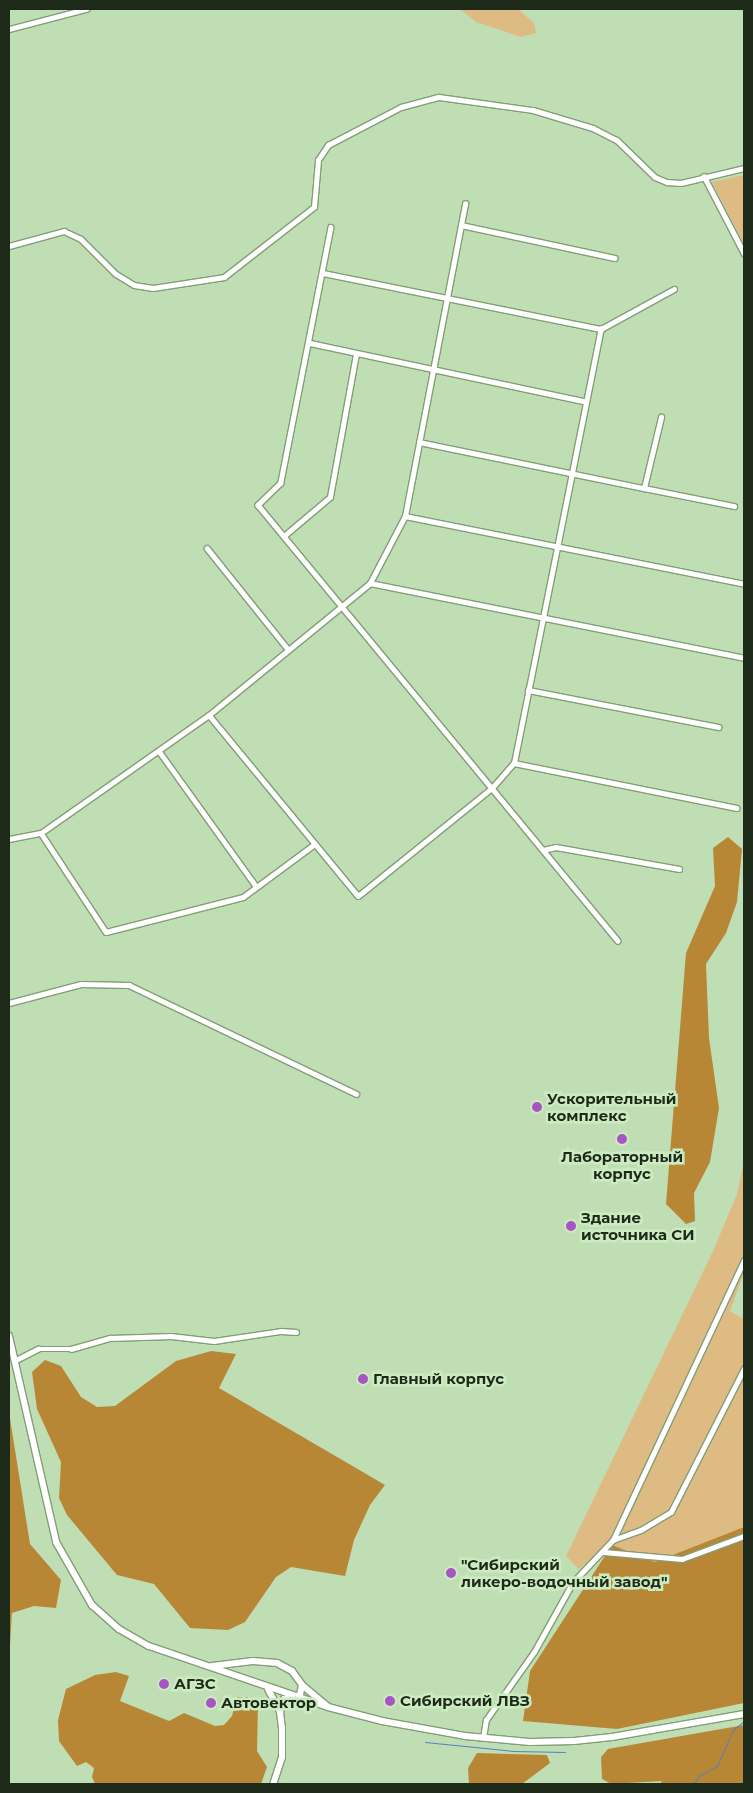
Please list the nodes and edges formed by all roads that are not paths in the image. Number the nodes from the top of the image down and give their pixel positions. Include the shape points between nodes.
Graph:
1 (86, 9) edge
2 (9, 29) edge
3 (744, 168) edge
4 (704, 176) junction
5 (465, 204) dead end
6 (461, 225) junction
7 (331, 227) dead end
8 (9, 246) edge
9 (744, 253) edge
10 (615, 258) dead end
11 (324, 274) junction
12 (674, 289) dead end
13 (447, 297) junction
14 (601, 329) junction
15 (310, 343) junction
16 (356, 354) junction
17 (433, 368) junction
18 (584, 401) junction
19 (661, 418) dead end
20 (419, 442) junction
21 (571, 473) junction
22 (644, 488) junction
23 (734, 506) dead end
24 (405, 516) junction
25 (284, 536) junction
26 (557, 544) junction
27 (207, 548) dead end
28 (370, 582) junction
29 (744, 584) edge
30 (342, 604) junction
31 (541, 617) junction
32 (288, 649) junction
33 (744, 658) edge
34 (528, 690) junction
35 (209, 715) junction
36 (718, 727) dead end
37 (159, 750) junction
38 (514, 763) junction
39 (492, 788) junction
40 (737, 808) dead end
41 (41, 833) junction
42 (9, 839) edge
43 (315, 844) junction
44 (543, 850) junction
45 (679, 869) dead end
46 (256, 886) junction
47 (618, 942) dead end
48 (9, 1003) edge
49 (356, 1094) dead end
50 (744, 1260) edge
51 (296, 1332) dead end
52 (9, 1336) edge
53 (14, 1361) junction
54 (744, 1369) edge
55 (744, 1536) edge
56 (613, 1540) junction
57 (604, 1552) junction
58 (236, 1665) junction
59 (209, 1667) junction
60 (239, 1679) junction
61 (302, 1685) junction
62 (268, 1689) junction
63 (294, 1697) junction
64 (328, 1707) junction
65 (280, 1712) junction
66 (744, 1714) edge
67 (483, 1738) junction
68 (273, 1784) edge

1 - 2 street
3 - 4 street
4 - 8 street via 681,183 661,180 628,148 593,128 533,110 439,97 401,107 328,145 318,160 314,207 224,277 153,288 134,285 116,274 81,239 64,231
4 - 9 street
5 - 6 street
6 - 10 street
6 - 13 street
7 - 11 street
11 - 13 street
11 - 15 street
12 - 14 street
13 - 14 street
13 - 17 street
14 - 18 street
15 - 16 street
15 - 25 street via 281,483 258,505
16 - 17 street
16 - 25 street via 330,497
17 - 18 street
17 - 20 street
18 - 21 street
19 - 22 street
20 - 21 street
20 - 24 street
21 - 22 street
21 - 26 street
22 - 23 street
24 - 26 street
24 - 28 street
25 - 30 street
26 - 29 street
26 - 31 street
27 - 32 street
28 - 30 street
28 - 31 street
30 - 32 street
30 - 39 street
31 - 33 street
31 - 34 street
32 - 35 street
34 - 36 street
34 - 38 street
35 - 37 street
35 - 43 street
37 - 41 street
37 - 46 street
38 - 39 street
38 - 40 street
39 - 43 street via 358,896
39 - 44 street
41 - 42 street
41 - 46 street via 106,932 243,896
43 - 46 street
44 - 45 street via 556,847
44 - 47 street
48 - 49 street via 81,984 129,985
50 - 56 street
51 - 53 street via 269,1332 214,1342 171,1336 110,1338 70,1349 38,1349
52 - 53 main road
53 - 59 main road via 48,1520 67,1565 92,1605 119,1629 149,1646
54 - 56 street via 671,1512 640,1530
55 - 57 street via 682,1559
56 - 57 street
57 - 67 street via 573,1582 534,1652 486,1720
58 - 59 main road
58 - 60 main road
58 - 61 main road via 253,1660 271,1661 292,1671
59 - 60 main road
60 - 62 main road
61 - 63 main road via 300,1695
61 - 64 main road
62 - 63 main road
62 - 65 main road
63 - 64 main road
63 - 65 main road via 281,1702
64 - 67 main road via 382,1722
65 - 68 main road via 282,1757
66 - 67 main road via 612,1738 530,1742

